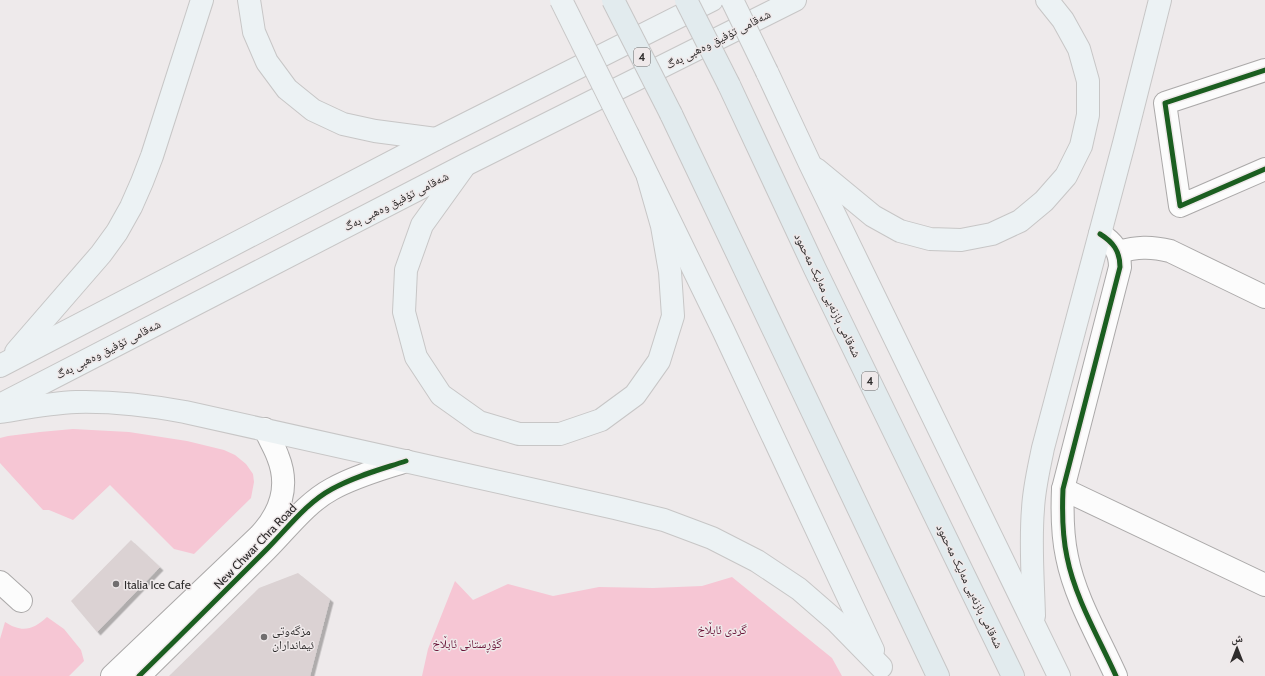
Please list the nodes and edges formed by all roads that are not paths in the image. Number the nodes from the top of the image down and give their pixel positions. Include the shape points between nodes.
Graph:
1 (202, 0) edge
2 (249, 0) edge
3 (561, 0) edge
4 (613, 0) edge
5 (686, 0) edge
6 (712, 0) edge
7 (732, 0) edge
8 (795, 0) edge
9 (1047, 0) edge
10 (1160, 0) edge
11 (1265, 70) edge
12 (436, 139) junction
13 (810, 164) junction
14 (465, 166) junction
15 (1265, 169) edge
16 (648, 177) junction
17 (1100, 234) junction
18 (1118, 252) junction
19 (1265, 297) edge
20 (4, 363) edge
21 (0, 405) edge
22 (0, 412) edge
23 (265, 429) junction
24 (406, 461) junction
25 (1063, 489) junction
26 (0, 582) edge
27 (1265, 585) edge
28 (21, 601) dead end
29 (1035, 625) junction
30 (1000, 648) junction
31 (883, 671) edge
32 (112, 676) edge
33 (139, 676) edge
34 (938, 676) edge
35 (1013, 676) edge
36 (1030, 676) edge
37 (1059, 676) edge
38 (1116, 676) edge

1 - 20 main road via 152,156 131,207 101,254
2 - 12 main road via 254,32 267,62 287,89 313,110 343,124
3 - 16 main road, bridge
4 - 34 highway, 4, bridge via 671,114
5 - 30 highway, شەقامی بازنەیی مەلیک مەحمود / 4, bridge
6 - 12 main road
7 - 13 main road, bridge
8 - 14 main road, شەقامی تۆفیق وەهبی بەگ
9 - 13 main road via 1064,20 1079,50 1088,81 1088,115 1081,146 1066,176 1044,201 1020,221 992,234 961,240 930,239 900,231 873,216
10 - 17 main road
11 - 15 street via 1164,103 1180,206
12 - 20 main road
13 - 29 main road
14 - 16 main road via 422,225 406,270 404,312 416,357 442,395 479,422 519,434 560,434 601,420 635,395 659,361 673,309 662,226
14 - 21 main road, شەقامی تۆفیق وەهبی بەگ
16 - 31 main road via 723,330
17 - 18 street via 1114,245
17 - 29 main road via 1037,478 1032,538
18 - 19 street via 1144,247 1170,251
18 - 25 street via 1119,275
22 - 23 main road via 74,402 112,402 156,406
23 - 24 main road
23 - 32 street, New Chwar Chra Road via 278,457 284,485 282,500 269,526
24 - 31 main road via 664,520 712,538 757,561 799,589 837,622
24 - 33 street, New Chwar Chra Road via 349,481 317,499
25 - 27 street
25 - 38 street via 1063,535 1072,579
26 - 28 street
29 - 37 main road
30 - 35 highway, شەقامی بازنەیی مەلیک مەحمود / 4
30 - 36 highway

